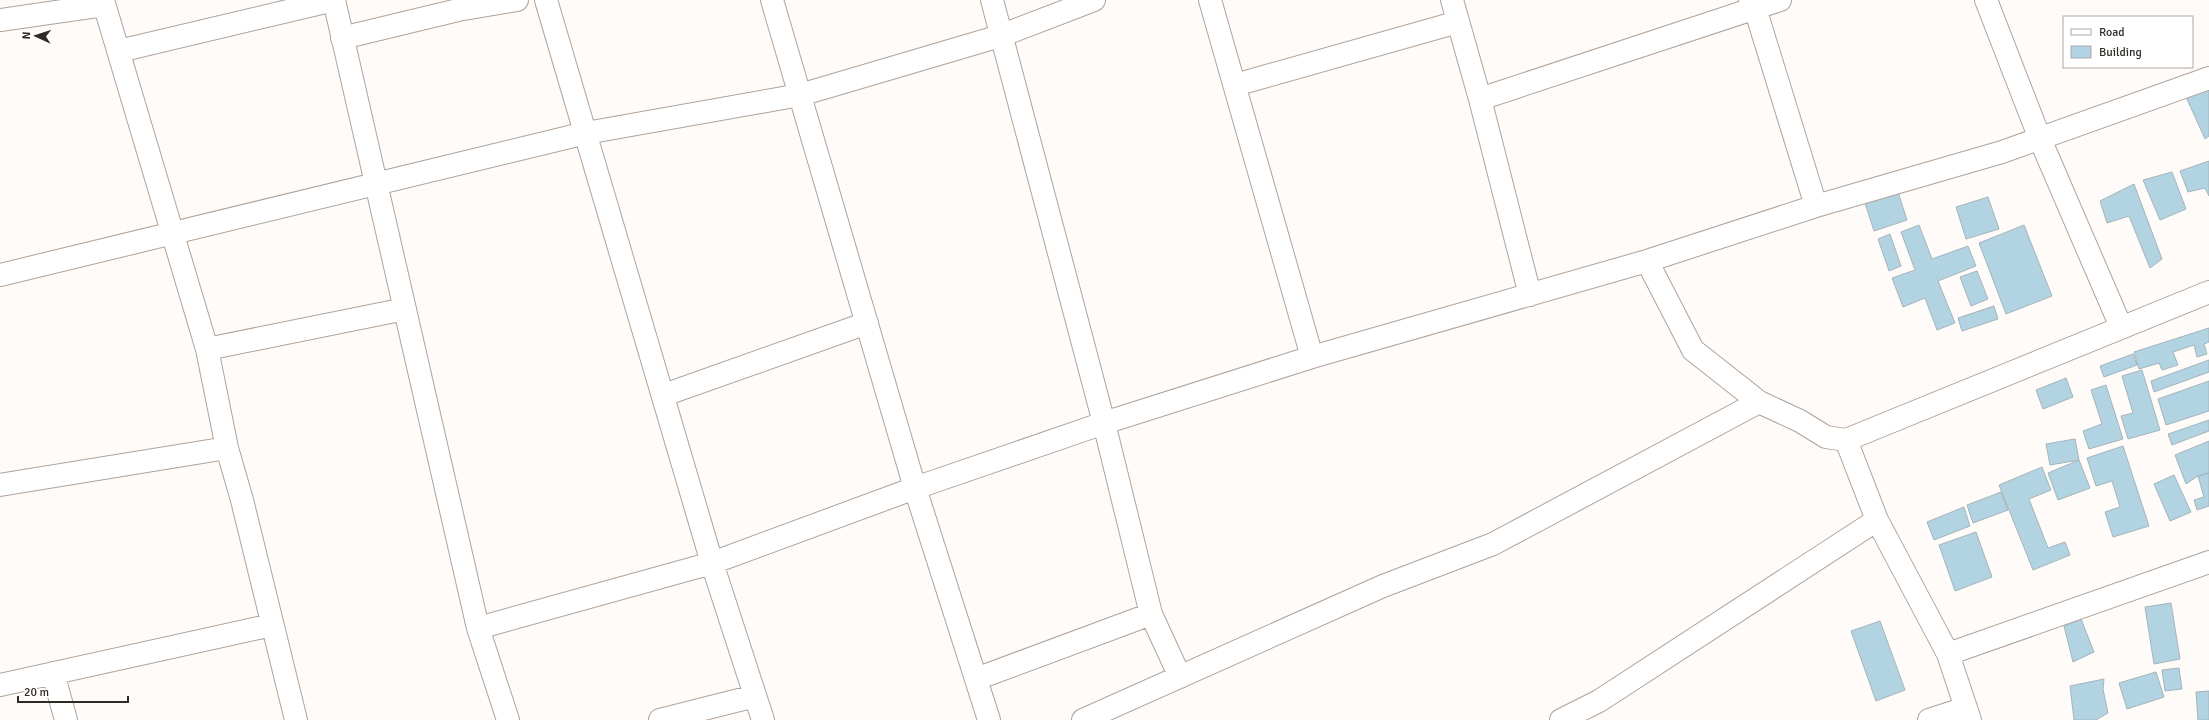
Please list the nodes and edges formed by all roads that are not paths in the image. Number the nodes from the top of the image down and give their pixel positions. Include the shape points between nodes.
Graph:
1 (334, 0) edge
2 (517, 0) edge
3 (546, 0) edge
4 (772, 0) edge
5 (992, 0) edge
6 (1094, 0) edge
7 (1210, 0) edge
8 (1452, 0) edge
9 (1780, 0) edge
10 (1986, 0) edge
11 (103, 3) edge
12 (1753, 4) edge
13 (456, 5) edge
14 (0, 20) edge
15 (1458, 22) junction
16 (1000, 36) junction
17 (342, 38) junction
18 (119, 51) junction
19 (2209, 78) edge
20 (1235, 85) junction
21 (800, 95) junction
22 (1480, 99) junction
23 (586, 133) junction
24 (2040, 139) junction
25 (376, 185) junction
26 (1816, 206) junction
27 (171, 233) junction
28 (1647, 261) junction
29 (0, 275) edge
30 (2209, 292) edge
31 (1530, 294) junction
32 (405, 309) junction
33 (867, 323) junction
34 (2121, 327) junction
35 (207, 349) junction
36 (1312, 357) junction
37 (664, 395) junction
38 (1759, 402) junction
39 (1104, 423) junction
40 (1846, 440) junction
41 (227, 448) junction
42 (0, 485) edge
43 (914, 488) junction
44 (1877, 520) junction
45 (2209, 562) edge
46 (712, 563) junction
47 (1151, 614) junction
48 (272, 625) junction
49 (478, 628) junction
50 (1948, 654) junction
51 (53, 673) junction
52 (1180, 678) junction
53 (976, 679) junction
54 (0, 685) edge
55 (755, 696) junction
56 (1968, 714) edge
57 (66, 720) edge
58 (296, 720) edge
59 (508, 720) edge
60 (660, 720) edge
61 (763, 720) edge
62 (989, 720) edge
63 (1083, 720) edge
64 (1561, 720) edge
65 (1929, 720) edge

1 - 17 street
1 - 18 street
2 - 13 street
3 - 23 street
4 - 21 street
5 - 16 street
6 - 16 street
7 - 20 street
8 - 15 street
9 - 12 street
10 - 24 street
11 - 14 street
11 - 18 street
12 - 22 street
12 - 26 street
13 - 17 street
15 - 20 street
15 - 22 street
16 - 21 street
16 - 39 street
17 - 25 street
18 - 27 street
19 - 24 street
20 - 36 street
21 - 23 street
21 - 33 street
22 - 31 street
23 - 25 street
23 - 37 street
24 - 26 street
24 - 34 street
25 - 27 street
25 - 32 street
26 - 28 street
27 - 29 street
27 - 35 street
28 - 31 street
28 - 38 street via 1693,350
30 - 34 street
31 - 36 street
32 - 35 street
32 - 49 street
33 - 37 street
33 - 43 street
34 - 40 street
35 - 41 street
36 - 39 street
37 - 46 street
38 - 40 street via 1800,421 1826,437
38 - 52 street via 1493,544 1383,586
39 - 43 street
39 - 47 street
40 - 44 street
41 - 42 street
41 - 48 street
43 - 46 street
43 - 53 street
44 - 50 street
44 - 64 street via 1598,701
45 - 50 street
46 - 49 street
46 - 55 street
47 - 52 street
47 - 53 street
48 - 51 street
48 - 58 street
49 - 59 street
50 - 56 street
51 - 54 street
51 - 57 street
52 - 63 street
53 - 62 street
55 - 60 street
55 - 61 street
56 - 65 street

